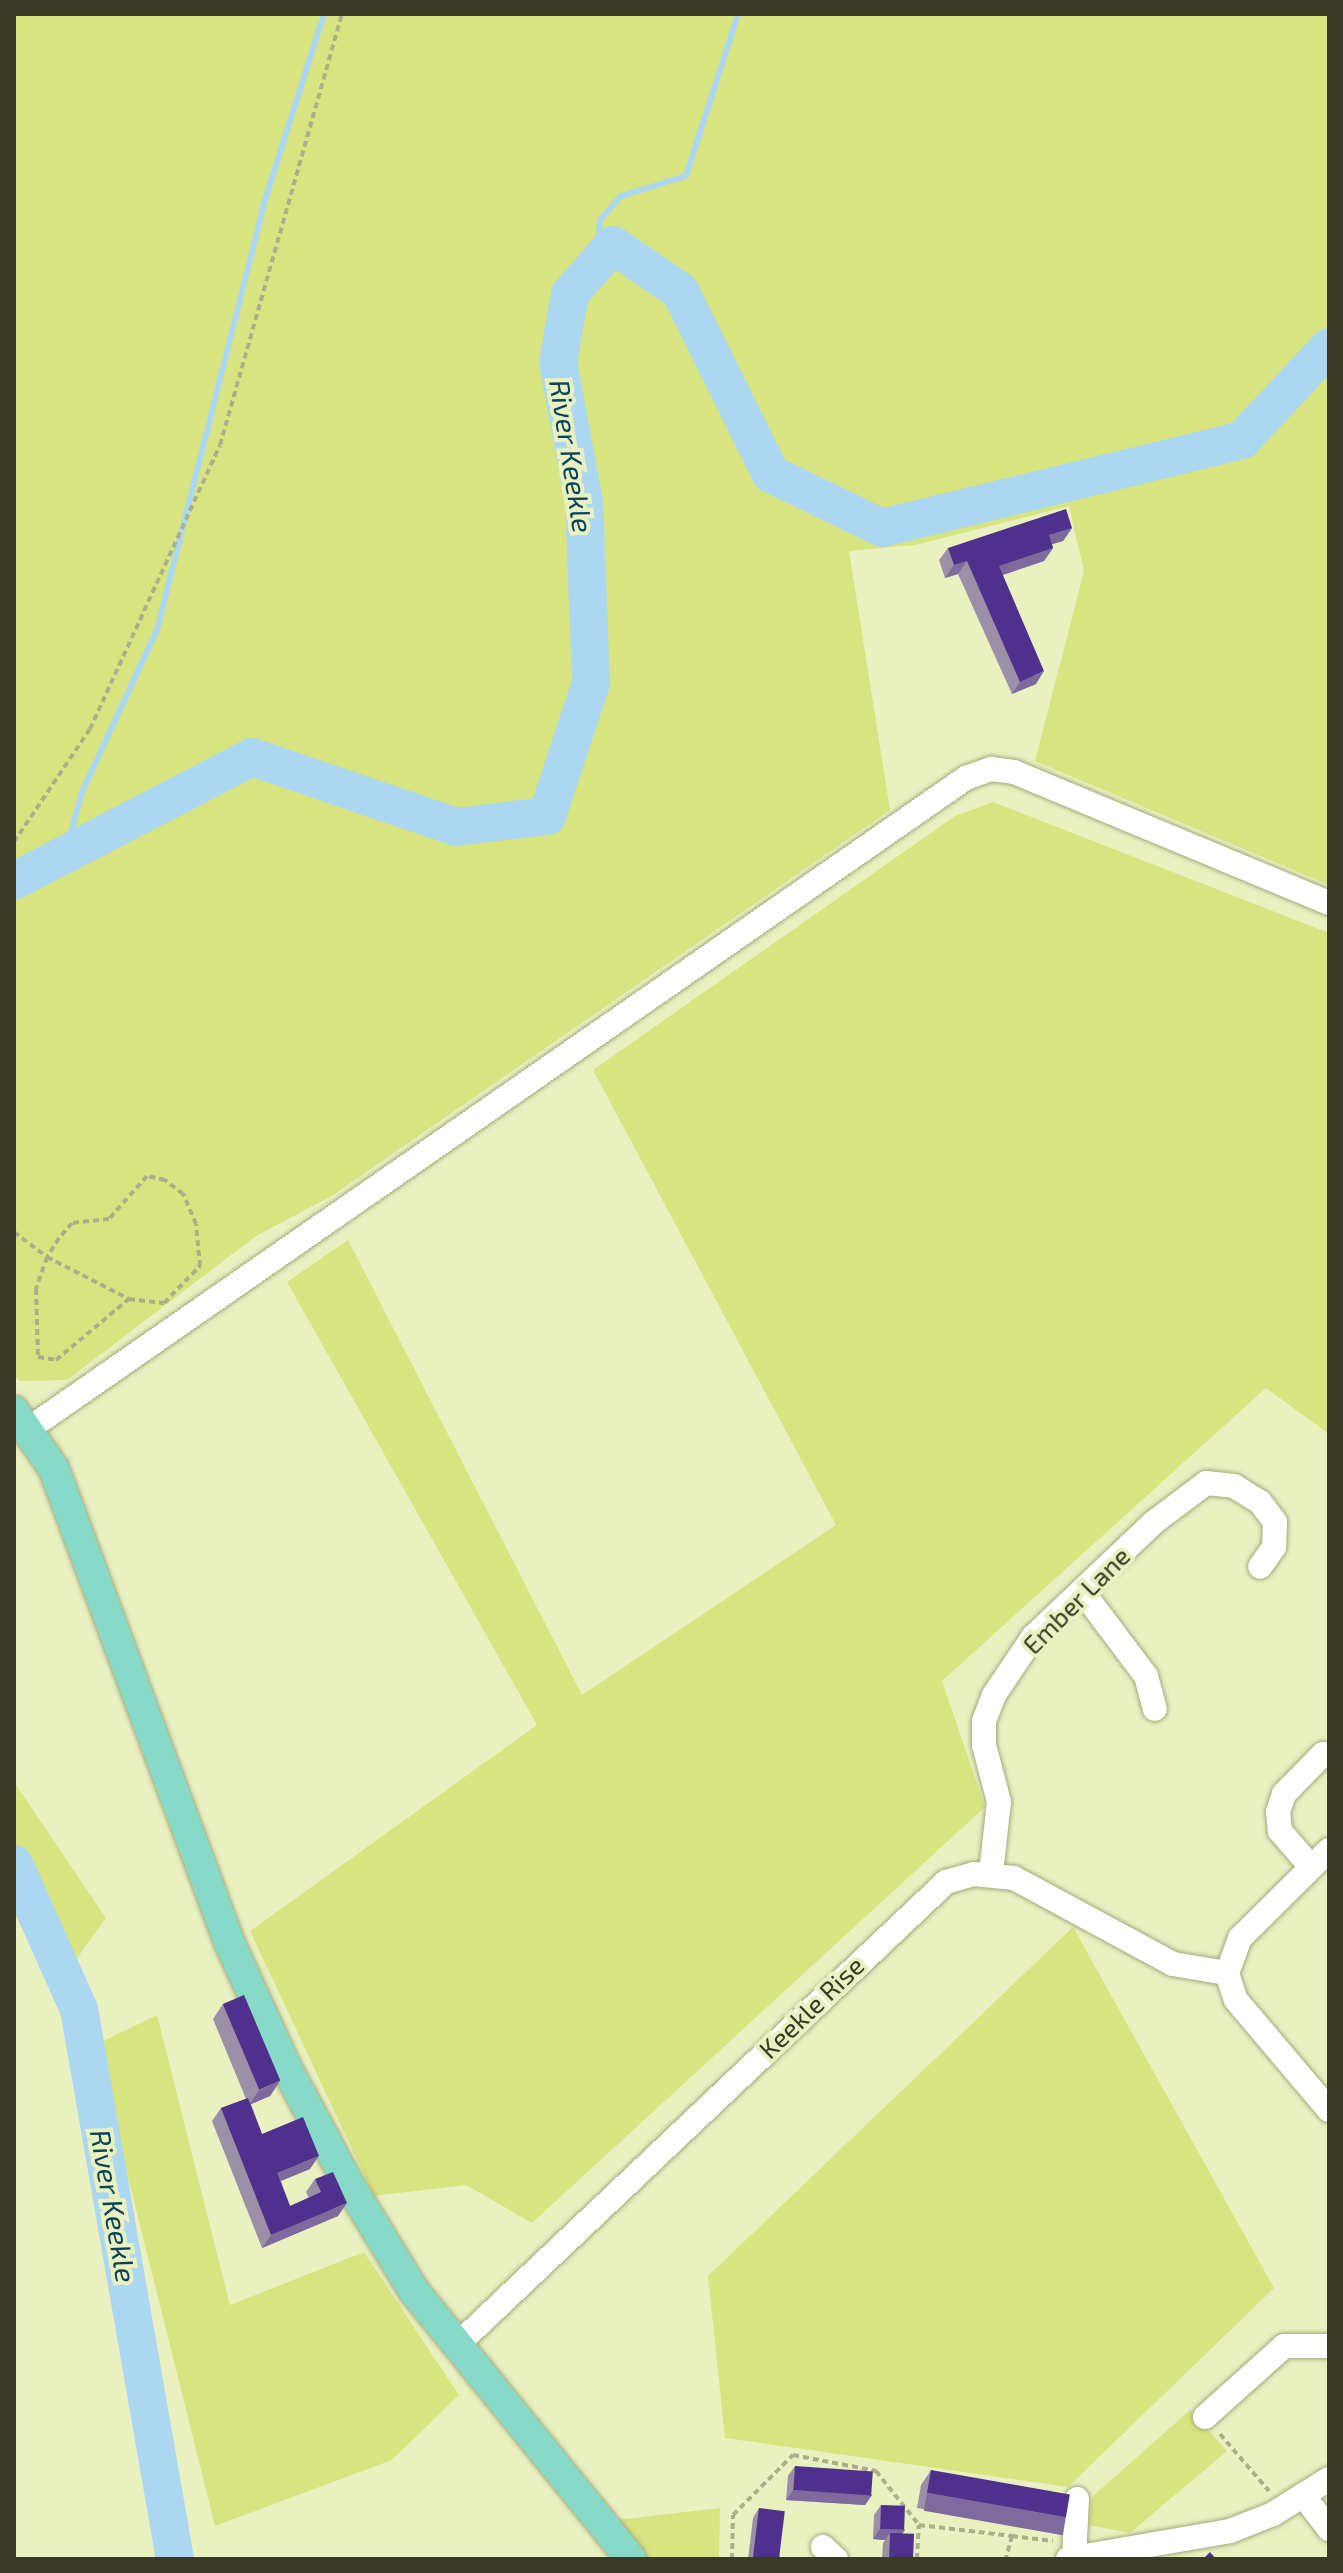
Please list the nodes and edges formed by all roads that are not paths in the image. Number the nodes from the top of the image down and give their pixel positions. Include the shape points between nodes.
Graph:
1 (1329, 903) edge
2 (22, 1420) edge
3 (1260, 1567) dead end
4 (1082, 1591) junction
5 (1155, 1709) dead end
6 (1323, 1754) dead end
7 (1329, 1850) edge
8 (1311, 1867) junction
9 (991, 1873) junction
10 (1227, 1973) junction
11 (1329, 2110) edge
12 (456, 2346) junction
13 (1329, 2346) edge
14 (1205, 2417) road end
15 (1329, 2479) edge
16 (1077, 2499) dead end
17 (1293, 2502) junction
18 (1329, 2529) edge
19 (1072, 2554) edge
20 (631, 2559) edge

1 - 2 street via 1014,772 991,769 966,778
2 - 12 main road via 54,1469 184,1826 288,2071 407,2279
3 - 4 street, Ember Lane via 1274,1547 1275,1522 1260,1502 1234,1486 1206,1483 1153,1523
4 - 5 street via 1146,1676
4 - 9 street, Ember Lane via 1033,1637 994,1695 984,1721 984,1745 999,1802
6 - 8 street via 1298,1777 1278,1812 1280,1831
7 - 8 street
8 - 10 street via 1240,1938
9 - 10 street, Keekle Rise via 1027,1883 1173,1964
9 - 12 street, Keekle Rise via 956,1878 931,1892
10 - 11 street via 1236,2000
12 - 20 main road
13 - 14 street via 1284,2346
15 - 17 street
16 - 19 street
17 - 18 street
17 - 19 street via 1230,2531

